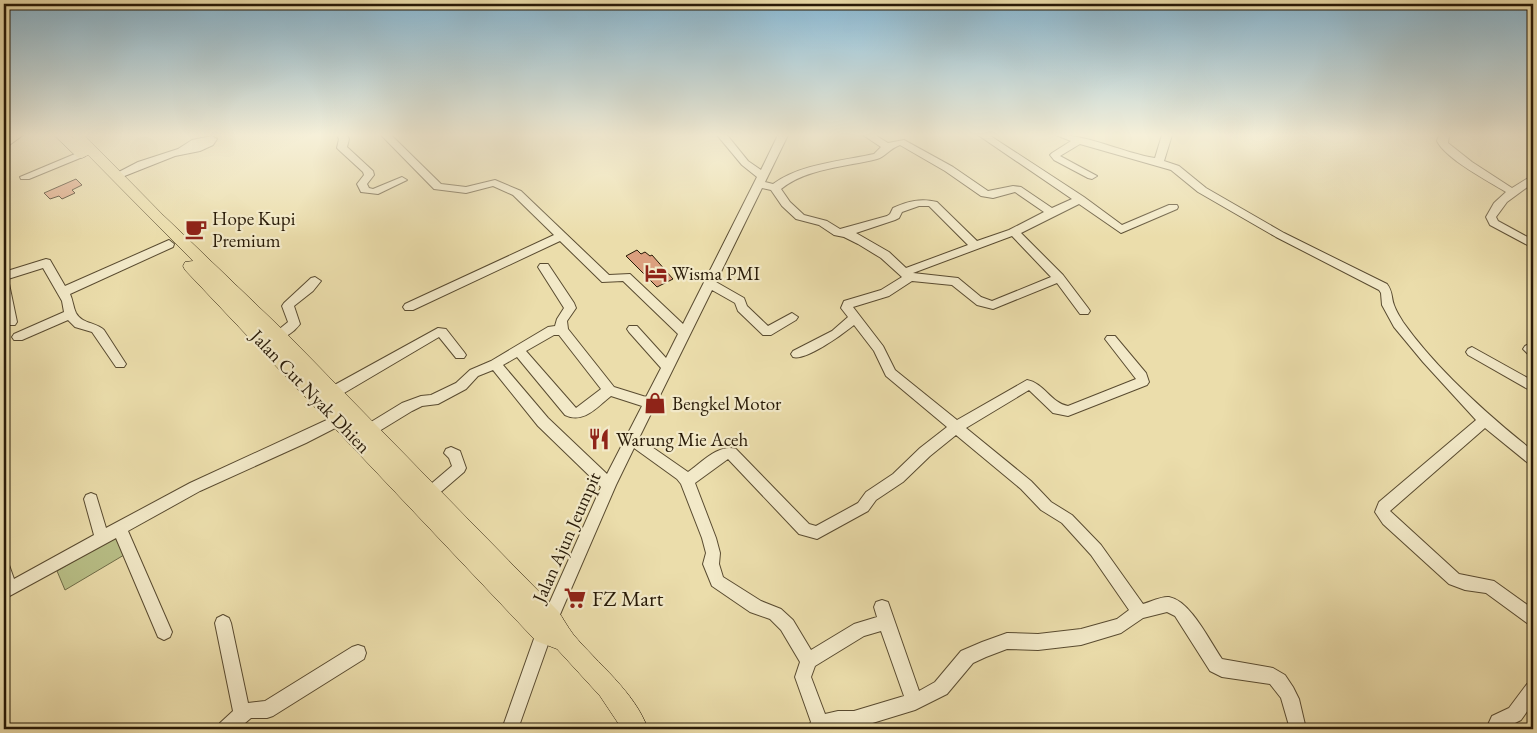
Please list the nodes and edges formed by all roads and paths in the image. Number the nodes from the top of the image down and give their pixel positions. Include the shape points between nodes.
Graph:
1 (44, 169) edge
2 (97, 169) edge
3 (111, 169) edge
4 (131, 169) edge
5 (366, 169) edge
6 (420, 169) edge
7 (751, 169) edge
8 (766, 169) edge
9 (818, 169) edge
10 (949, 169) edge
11 (1035, 169) edge
12 (1079, 169) edge
13 (1177, 169) edge
14 (1475, 169) edge
15 (118, 175) junction
16 (1092, 176) dead end
17 (24, 177) dead end
18 (1533, 178) edge
19 (402, 180) dead end
20 (761, 180) junction
21 (775, 188) junction
22 (1511, 194) junction
23 (1080, 199) junction
24 (1173, 207) dead end
25 (1052, 213) junction
26 (1014, 232) junction
27 (846, 234) junction
28 (561, 236) junction
29 (169, 244) junction
30 (1533, 244) edge
31 (975, 246) junction
32 (544, 267) dead end
33 (908, 274) junction
34 (4, 276) edge
35 (1059, 278) junction
36 (4, 281) edge
37 (315, 281) dead end
38 (711, 284) junction
39 (63, 292) junction
40 (409, 306) dead end
41 (1084, 310) dead end
42 (70, 314) junction
43 (792, 317) dead end
44 (855, 318) junction
45 (10, 322) dead end
46 (633, 329) dead end
47 (563, 331) junction
48 (685, 333) junction
49 (278, 334) junction
50 (18, 337) dead end
51 (1110, 338) dead end
52 (518, 350) junction
53 (1472, 352) dead end
54 (797, 354) dead end
55 (460, 355) dead end
56 (120, 364) dead end
57 (495, 364) junction
58 (667, 367) junction
59 (1533, 387) edge
60 (609, 390) junction
61 (334, 392) junction
62 (649, 403) junction
63 (345, 416) junction
64 (1485, 420) junction
65 (955, 428) junction
66 (371, 429) junction
67 (631, 439) junction
68 (451, 453) dead end
69 (1533, 459) edge
70 (687, 481) junction
71 (609, 485) junction
72 (430, 492) junction
73 (91, 499) dead end
74 (120, 529) junction
75 (102, 539) junction
76 (4, 570) edge
77 (7, 590) edge
78 (1139, 612) junction
79 (1533, 618) edge
80 (223, 623) dead end
81 (553, 631) junction
82 (164, 632) dead end
83 (358, 653) dead end
84 (808, 661) junction
85 (1533, 690) edge
86 (915, 702) junction
87 (242, 713) junction
88 (857, 725) edge
89 (817, 727) edge
90 (226, 729) edge
91 (510, 729) edge
92 (636, 729) edge
93 (1298, 729) edge
94 (1494, 729) edge

1 - 17 street
2 - 29 highway, Jalan Cut Nyak Dhien
3 - 15 highway, Jalan Cut Nyak Dhien
4 - 15 street
5 - 19 street via 369,176 362,184 365,190 374,192
6 - 28 street via 438,187 466,190 495,183 518,193
7 - 20 street
8 - 20 street, Jalan Ajun Jeumpit
9 - 21 street via 784,181
10 - 25 street via 985,194 991,196 1017,189
11 - 23 street
12 - 16 street
13 - 64 street via 1202,190 1280,235 1383,287 1398,324
14 - 22 street
15 - 49 highway, Jalan Cut Nyak Dhien
18 - 22 street
20 - 21 street
20 - 38 street, Jalan Ajun Jeumpit
21 - 27 street via 800,217
22 - 30 street via 1491,217 1494,223
23 - 24 street via 1120,230
23 - 25 street
25 - 26 street
26 - 31 street
26 - 35 street
27 - 31 street via 891,218 904,206 923,202 932,204
27 - 33 street via 885,255
28 - 40 street
28 - 48 street via 606,279 626,277
29 - 39 street
29 - 63 highway, Jalan Cut Nyak Dhien
31 - 33 street
32 - 47 street via 570,308 561,318
33 - 35 street via 954,281 986,305
33 - 44 street via 885,293 848,304 847,308
34 - 39 street via 46,263
35 - 41 street
36 - 45 street
37 - 49 street via 291,301 288,306 294,324
38 - 43 street via 740,301 742,308 767,332
38 - 48 street, Jalan Ajun Jeumpit
39 - 42 street
42 - 50 street
42 - 56 street via 79,324 100,333
44 - 54 street via 836,334
44 - 65 street via 879,349 890,373
46 - 58 street
47 - 52 street via 552,330
47 - 60 street
48 - 58 street, Jalan Ajun Jeumpit
49 - 61 highway, Jalan Cut Nyak Dhien
51 - 65 street via 1142,376 1143,382 1068,411 1058,409 1027,385
52 - 57 street
52 - 60 street via 576,414
53 - 59 street
55 - 61 street via 442,332 438,332
57 - 66 street via 474,373 461,386 433,400 407,407
57 - 71 street via 543,422
58 - 62 street, Jalan Ajun Jeumpit
60 - 62 street
61 - 63 highway, Jalan Cut Nyak Dhien
62 - 67 street, Jalan Ajun Jeumpit
63 - 66 highway, Jalan Cut Nyak Dhien
63 - 74 street via 194,487
63 - 81 highway, Jalan Cut Nyak Dhien
64 - 69 street
64 - 79 street via 1384,506 1382,512 1454,578 1489,586
65 - 70 street via 898,478 871,496 863,507 817,533 804,529 731,453
65 - 78 street via 1026,485 1046,506 1066,519 1102,558
66 - 72 highway, Jalan Cut Nyak Dhien
67 - 70 street
67 - 71 street, Jalan Ajun Jeumpit
68 - 72 street via 455,455 459,468
70 - 84 street via 709,538 713,553 711,564 717,581 756,607 775,614 787,625
71 - 81 street, Jalan Ajun Jeumpit
72 - 81 highway, Jalan Cut Nyak Dhien
73 - 75 street
74 - 75 street
74 - 82 street
75 - 77 street
76 - 77 street
78 - 86 street via 1121,625 1081,637 1038,642 1007,641 982,650 967,657 941,688
78 - 93 street via 1168,604 1181,611 1216,665 1222,669 1279,679 1284,684
80 - 87 street
81 - 91 street, Jalan Ajun Jeumpit
81 - 92 highway, Jalan Cut Nyak Dhien via 608,688
83 - 87 street via 267,710 257,707
84 - 86 street via 884,615
84 - 89 street via 803,677
85 - 94 street via 1515,714 1498,722
86 - 88 street
87 - 90 street
88 - 89 street via 834,719

